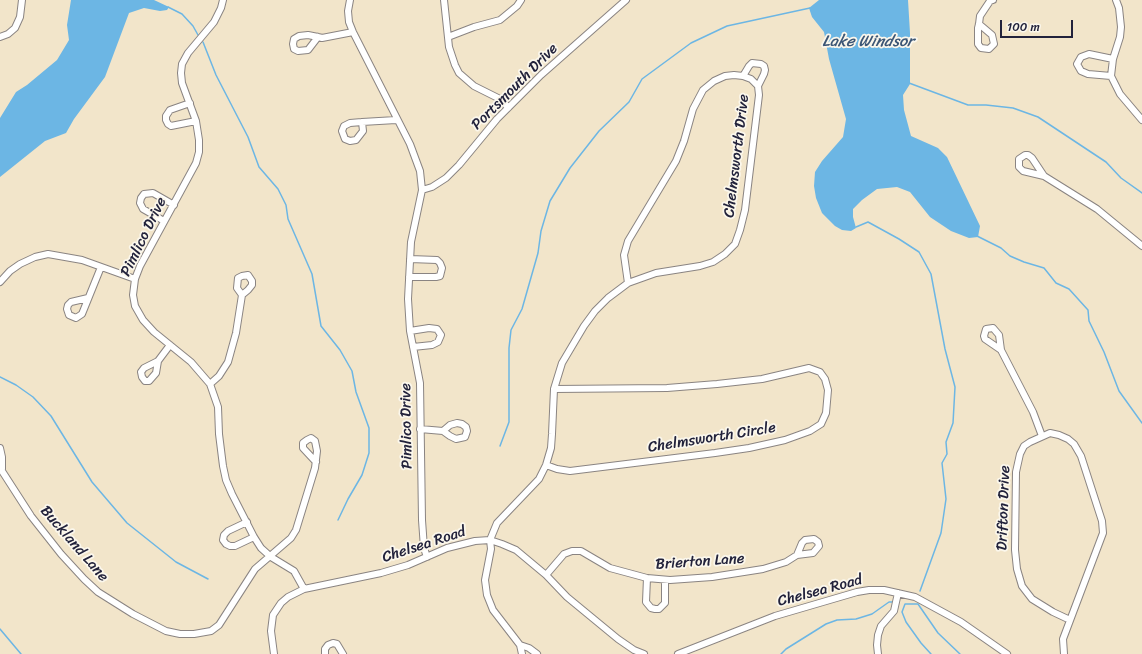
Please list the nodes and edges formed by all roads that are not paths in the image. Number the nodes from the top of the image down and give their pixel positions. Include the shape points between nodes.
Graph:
1 (22, 0) edge
2 (223, 0) edge
3 (350, 0) edge
4 (444, 0) edge
5 (521, 0) edge
6 (626, 0) edge
7 (993, 0) edge
8 (1116, 0) edge
9 (979, 24) dead end
10 (353, 32) junction
11 (0, 37) edge
12 (318, 37) dead end
13 (448, 37) junction
14 (1113, 59) junction
15 (743, 76) junction
16 (1111, 76) junction
17 (758, 86) junction
18 (190, 103) junction
19 (508, 108) junction
20 (396, 120) junction
21 (1142, 120) edge
22 (196, 121) junction
23 (362, 122) dead end
24 (1044, 176) dead end
25 (422, 190) junction
26 (174, 205) junction
27 (164, 221) junction
28 (1142, 246) edge
29 (410, 259) junction
30 (101, 267) junction
31 (409, 277) junction
32 (135, 279) junction
33 (0, 282) edge
34 (628, 283) junction
35 (242, 295) dead end
36 (88, 298) dead end
37 (410, 331) junction
38 (170, 345) junction
39 (413, 347) junction
40 (1001, 350) dead end
41 (158, 361) dead end
42 (210, 384) junction
43 (554, 389) junction
44 (420, 429) junction
45 (443, 431) dead end
46 (1042, 436) junction
47 (0, 448) edge
48 (316, 462) dead end
49 (546, 465) junction
50 (1, 468) edge
51 (247, 522) junction
52 (254, 537) junction
53 (490, 540) junction
54 (797, 555) dead end
55 (271, 556) junction
56 (427, 557) junction
57 (546, 575) junction
58 (647, 578) junction
59 (665, 580) junction
60 (304, 589) junction
61 (898, 593) junction
62 (1070, 620) junction
63 (520, 645) junction
64 (274, 654) edge
65 (325, 654) edge
66 (344, 654) edge
67 (522, 654) edge
68 (537, 654) edge
69 (644, 654) edge
70 (678, 654) edge
71 (878, 654) edge
72 (1007, 654) edge
73 (1064, 654) edge

1 - 11 street via 20,17 15,28
2 - 18 street, Pimlico Drive via 214,22 182,64 182,83
3 - 10 street, Pimlico Drive via 349,22
4 - 13 street
5 - 13 street via 500,20
6 - 19 street, Portsmouth Drive via 541,75
7 - 9 street via 980,16
8 - 14 street via 1122,27
10 - 12 street
10 - 20 street, Pimlico Drive
13 - 19 street via 452,57 459,73 474,86 502,100
14 - 16 street
14 - 16 street via 1089,54 1081,57 1077,64 1081,71 1088,74
15 - 17 street, Chelmsworth Drive
15 - 17 street via 752,63 764,66 764,74
15 - 34 street, Chelmsworth Drive via 725,76 703,90 693,109 676,161 628,241 624,255
16 - 21 street via 1120,94
17 - 34 street, Chelmsworth Drive via 756,127 745,210 734,244 713,262 656,273
18 - 22 street, Pimlico Drive
18 - 22 street via 170,110 166,120 171,126
19 - 25 street, Portsmouth Drive via 446,178
20 - 23 street
20 - 25 street, Pimlico Drive via 410,144 420,171
22 - 26 street, Pimlico Drive via 199,152
24 - 28 street via 1097,209
25 - 29 street, Pimlico Drive
26 - 27 street, Pimlico Drive
26 - 27 street via 153,193 144,194 141,198 143,209
27 - 32 street, Pimlico Drive
29 - 31 street, Pimlico Drive
29 - 31 street via 437,260 442,268 440,276
30 - 32 street
30 - 33 street via 82,260 48,254 20,264
30 - 36 street
31 - 37 street, Pimlico Drive
32 - 38 street, Pimlico Drive via 133,295 138,313 154,332
34 - 43 street, Chelmsworth Drive via 608,298 584,326 562,363
35 - 42 street via 228,362
37 - 39 street, Pimlico Drive
37 - 39 street via 437,329 441,335 438,342 432,345
38 - 41 street
38 - 42 street, Pimlico Drive via 191,362
39 - 44 street, Pimlico Drive via 420,383
40 - 46 street via 1033,412
42 - 51 street, Pimlico Drive via 218,407 221,453 226,480
43 - 49 street, Chelmsworth Drive via 552,434
43 - 49 street, Chelmsworth Circle via 667,388 717,384 762,379 809,368 820,372 828,390 826,413 821,424 785,440 715,453 570,471
44 - 45 street
44 - 56 street, Pimlico Drive via 422,520
46 - 62 street, Drifton Drive via 1059,435 1074,444 1081,456 1102,521 1103,533
46 - 62 street, Drifton Drive via 1024,446 1016,472 1017,570 1022,586 1032,599
47 - 50 street, Buckland Lane
48 - 55 street, Buckland Lane via 296,530
49 - 53 street, Chelmsworth Drive via 539,479 497,523
50 - 55 street, Buckland Lane via 31,516 84,579 117,605 166,631 194,634 211,631 219,626 255,569
51 - 52 street, Pimlico Drive
51 - 52 street via 228,531 223,540 230,546 235,546
52 - 55 street, Pimlico Drive via 261,548
53 - 56 street, Chelsea Road via 447,548
53 - 57 street, Chelsea Road via 516,550
53 - 63 street, Chelmsworth Drive via 485,580 487,595 494,610
54 - 59 street, Brierton Lane via 786,562 763,569 712,577
55 - 60 street, Pimlico Drive via 294,571
56 - 60 street, Chelsea Road via 381,573
57 - 58 street, Brierton Lane via 564,554 581,551 610,568
57 - 69 street, Chelsea Road via 618,639
58 - 59 street, Brierton Lane
58 - 59 street via 646,602 655,609 659,609 665,603
60 - 64 street, Chelsea Road via 288,597 273,615 271,631
61 - 70 street, Chelsea Road via 869,590 850,594 775,616
61 - 71 street via 894,611 881,626 878,635
61 - 72 street, Chelsea Road via 915,597 943,611
62 - 73 street, Drifton Drive via 1063,639
63 - 67 street
63 - 68 street
65 - 66 street via 328,645 337,644

